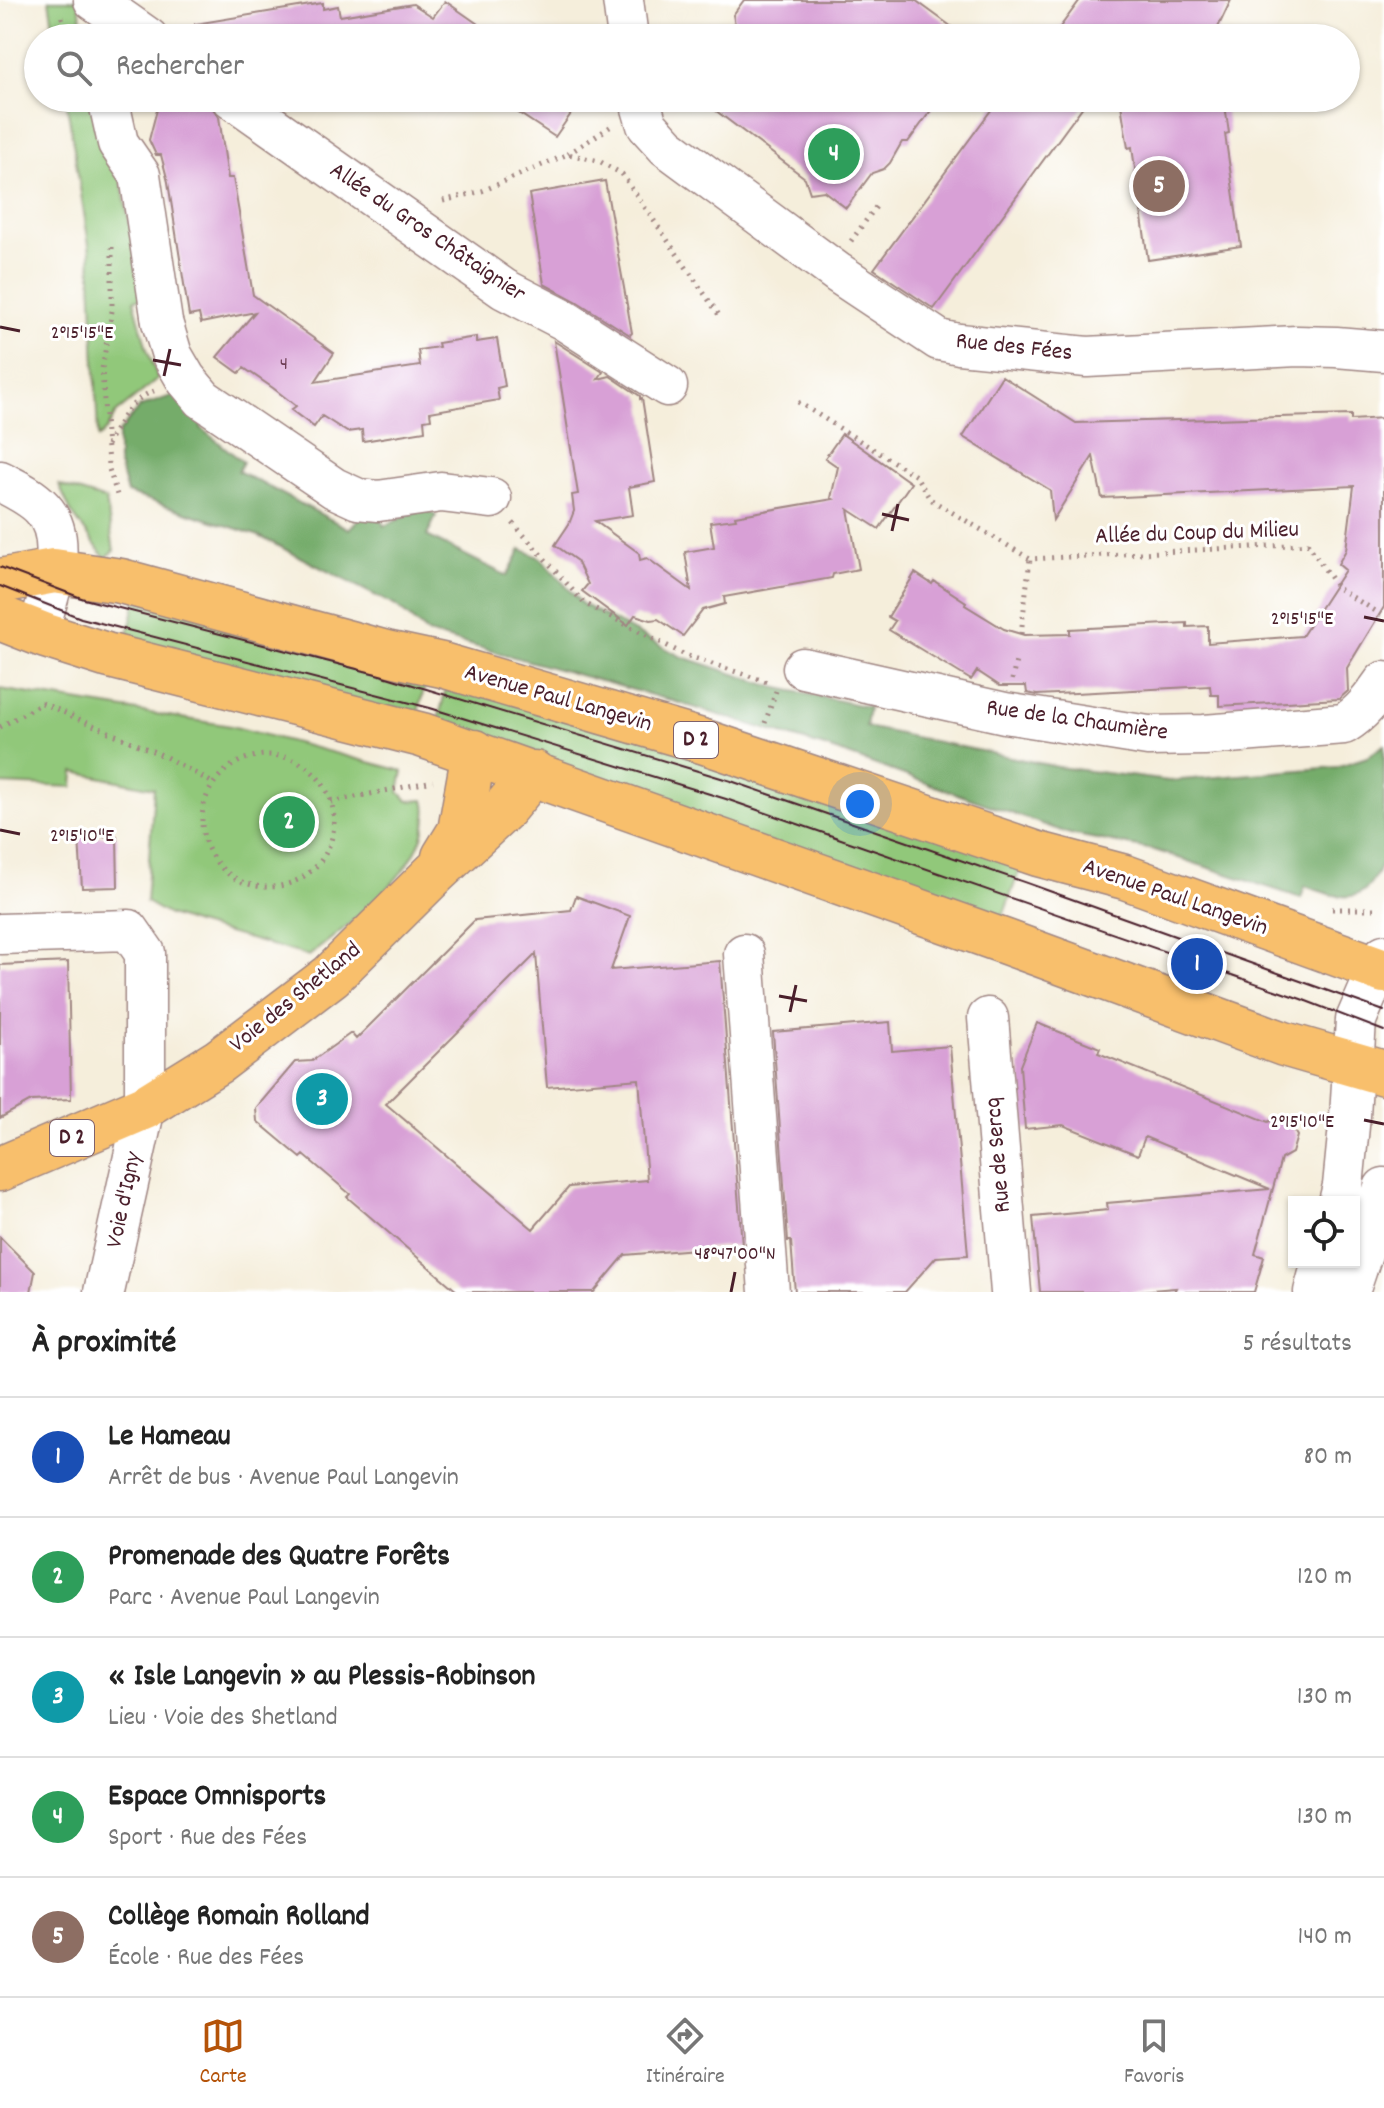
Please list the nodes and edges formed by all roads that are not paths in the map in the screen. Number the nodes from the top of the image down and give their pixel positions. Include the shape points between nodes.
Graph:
1 (87, 0) edge
2 (94, 0) edge
3 (623, 0) edge
4 (92, 24) edge
5 (128, 24) edge
6 (626, 24) edge
7 (111, 112) edge
8 (252, 112) edge
9 (642, 112) edge
10 (1384, 351) edge
11 (667, 386) dead end
12 (0, 481) edge
13 (491, 498) road end
14 (54, 571) junction
15 (0, 581) edge
16 (19, 625) edge
17 (790, 676) road end
18 (1384, 682) edge
19 (474, 752) junction
20 (534, 773) junction
21 (435, 873) junction
22 (0, 934) edge
23 (744, 954) dead end
24 (1382, 965) edge
25 (988, 1018) dead end
26 (1369, 1068) edge
27 (145, 1107) junction
28 (0, 1169) edge
29 (1384, 1188) edge
30 (1340, 1196) edge
31 (1320, 1268) edge
32 (104, 1292) edge
33 (769, 1292) edge
34 (1011, 1292) edge
35 (1314, 1292) edge
36 (1349, 1292) edge

1 - 4 street
2 - 5 street
3 - 6 street
7 - 13 street via 118,143 140,175 162,322 172,355 203,399 358,499 441,492
8 - 11 street, Allée du Gros Châtaignier via 504,289 564,320
9 - 10 street, Rue des Fées via 667,147 939,340 1087,357 1297,346
12 - 14 street via 42,507 54,525
14 - 15 main road, Avenue Paul Langevin / D 2
14 - 16 street
14 - 24 main road, Avenue Paul Langevin / D 2 via 121,581 442,665 705,742
16 - 19 main road via 106,655
17 - 18 street, Rue de la Chaumière via 1148,736 1344,724 1367,706
19 - 20 main road
19 - 21 main road, Voie des Shetland via 460,831
20 - 21 main road, Voie des Shetland via 503,810
20 - 26 main road via 1284,1044
21 - 27 main road, Voie des Shetland / D 2 via 331,976 219,1061
22 - 27 street, Voie d'Igny via 129,930 145,953
23 - 33 street
24 - 26 street, Avenue Paul Langevin / D 2 via 1356,1020
25 - 34 street, Rue de Sercq
26 - 30 street, Avenue Paul Langevin
27 - 28 main road, D 2
27 - 32 street, Voie d'Igny
29 - 36 street
31 - 35 street

